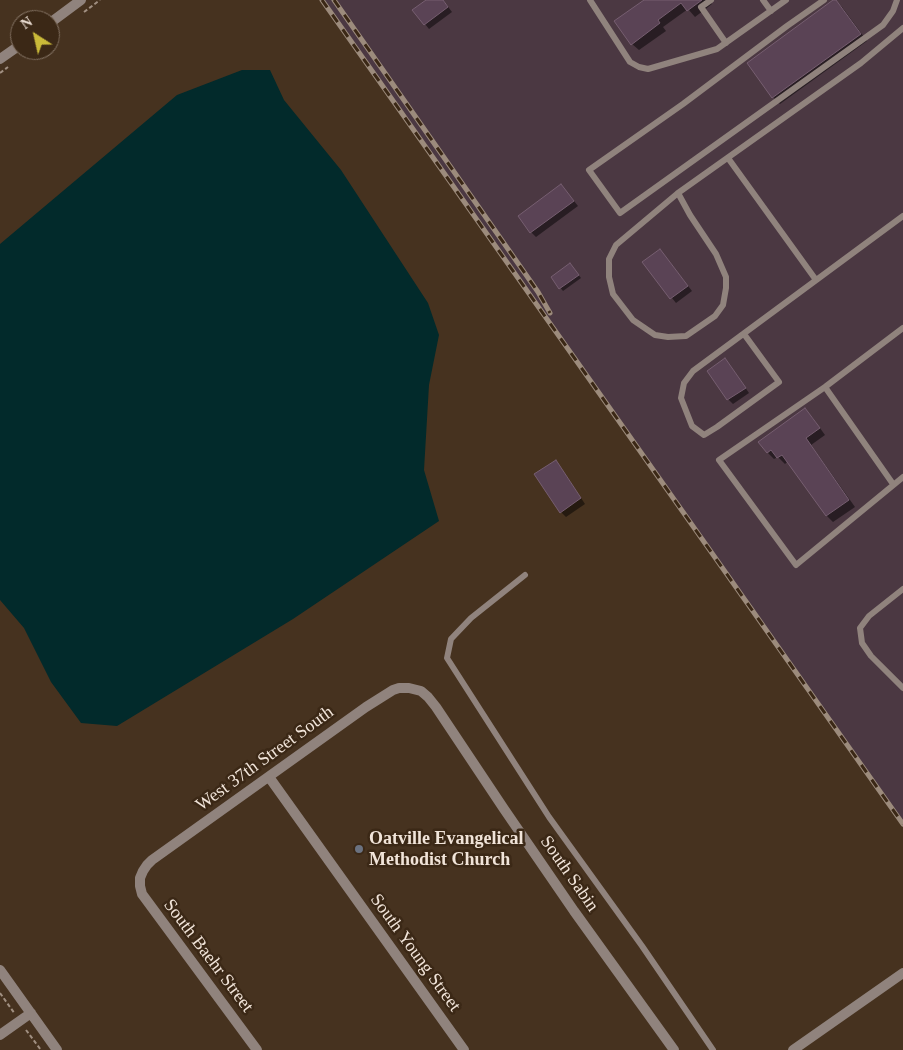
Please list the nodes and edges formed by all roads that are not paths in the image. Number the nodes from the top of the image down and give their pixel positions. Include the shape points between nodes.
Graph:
1 (81, 0) edge
2 (590, 0) edge
3 (711, 0) edge
4 (763, 0) edge
5 (786, 0) edge
6 (824, 0) edge
7 (897, 0) edge
8 (772, 11) junction
9 (60, 16) edge
10 (903, 28) edge
11 (726, 43) junction
12 (728, 158) junction
13 (678, 193) junction
14 (903, 216) edge
15 (816, 280) junction
16 (903, 328) edge
17 (744, 334) junction
18 (825, 387) junction
19 (903, 477) edge
20 (893, 484) junction
21 (525, 575) dead end
22 (903, 589) edge
23 (903, 688) edge
24 (421, 691) joint
25 (269, 777) junction
26 (140, 878) joint
27 (0, 970) edge
28 (903, 973) edge
29 (31, 1013) junction
30 (0, 1035) edge
31 (57, 1050) edge
32 (257, 1050) edge
33 (464, 1050) edge
34 (674, 1050) edge
35 (713, 1050) edge
36 (793, 1050) edge

1 - 9 street
2 - 11 lane via 630,62 639,67 648,69 717,49
3 - 11 lane via 701,7
4 - 8 lane
5 - 8 lane
6 - 7 lane via 590,170 620,213 883,26
8 - 11 lane
10 - 12 lane via 861,63
12 - 13 lane
12 - 15 lane
13 - 13 lane via 716,254 726,276 726,288 723,305 715,316 686,336 668,337 655,335 632,320 613,294 609,259 616,245
14 - 15 lane
15 - 17 lane
16 - 18 lane
17 - 17 lane via 779,382 704,435 692,426 681,398 684,383 693,371
18 - 20 lane
18 - 20 lane via 719,460 796,565
19 - 20 lane
21 - 35 lane via 451,638 447,658 549,817
22 - 23 lane via 869,616 860,628 862,643 871,656
24 - 25 street, West 37th Street South via 410,688 393,690
24 - 34 street, South Sabin via 436,707
25 - 26 street, West 37th Street South via 152,860
25 - 33 street, South Young Street
26 - 32 street, South Baehr Street via 142,894 150,906
27 - 29 street
28 - 36 street
29 - 30 street
29 - 31 street

